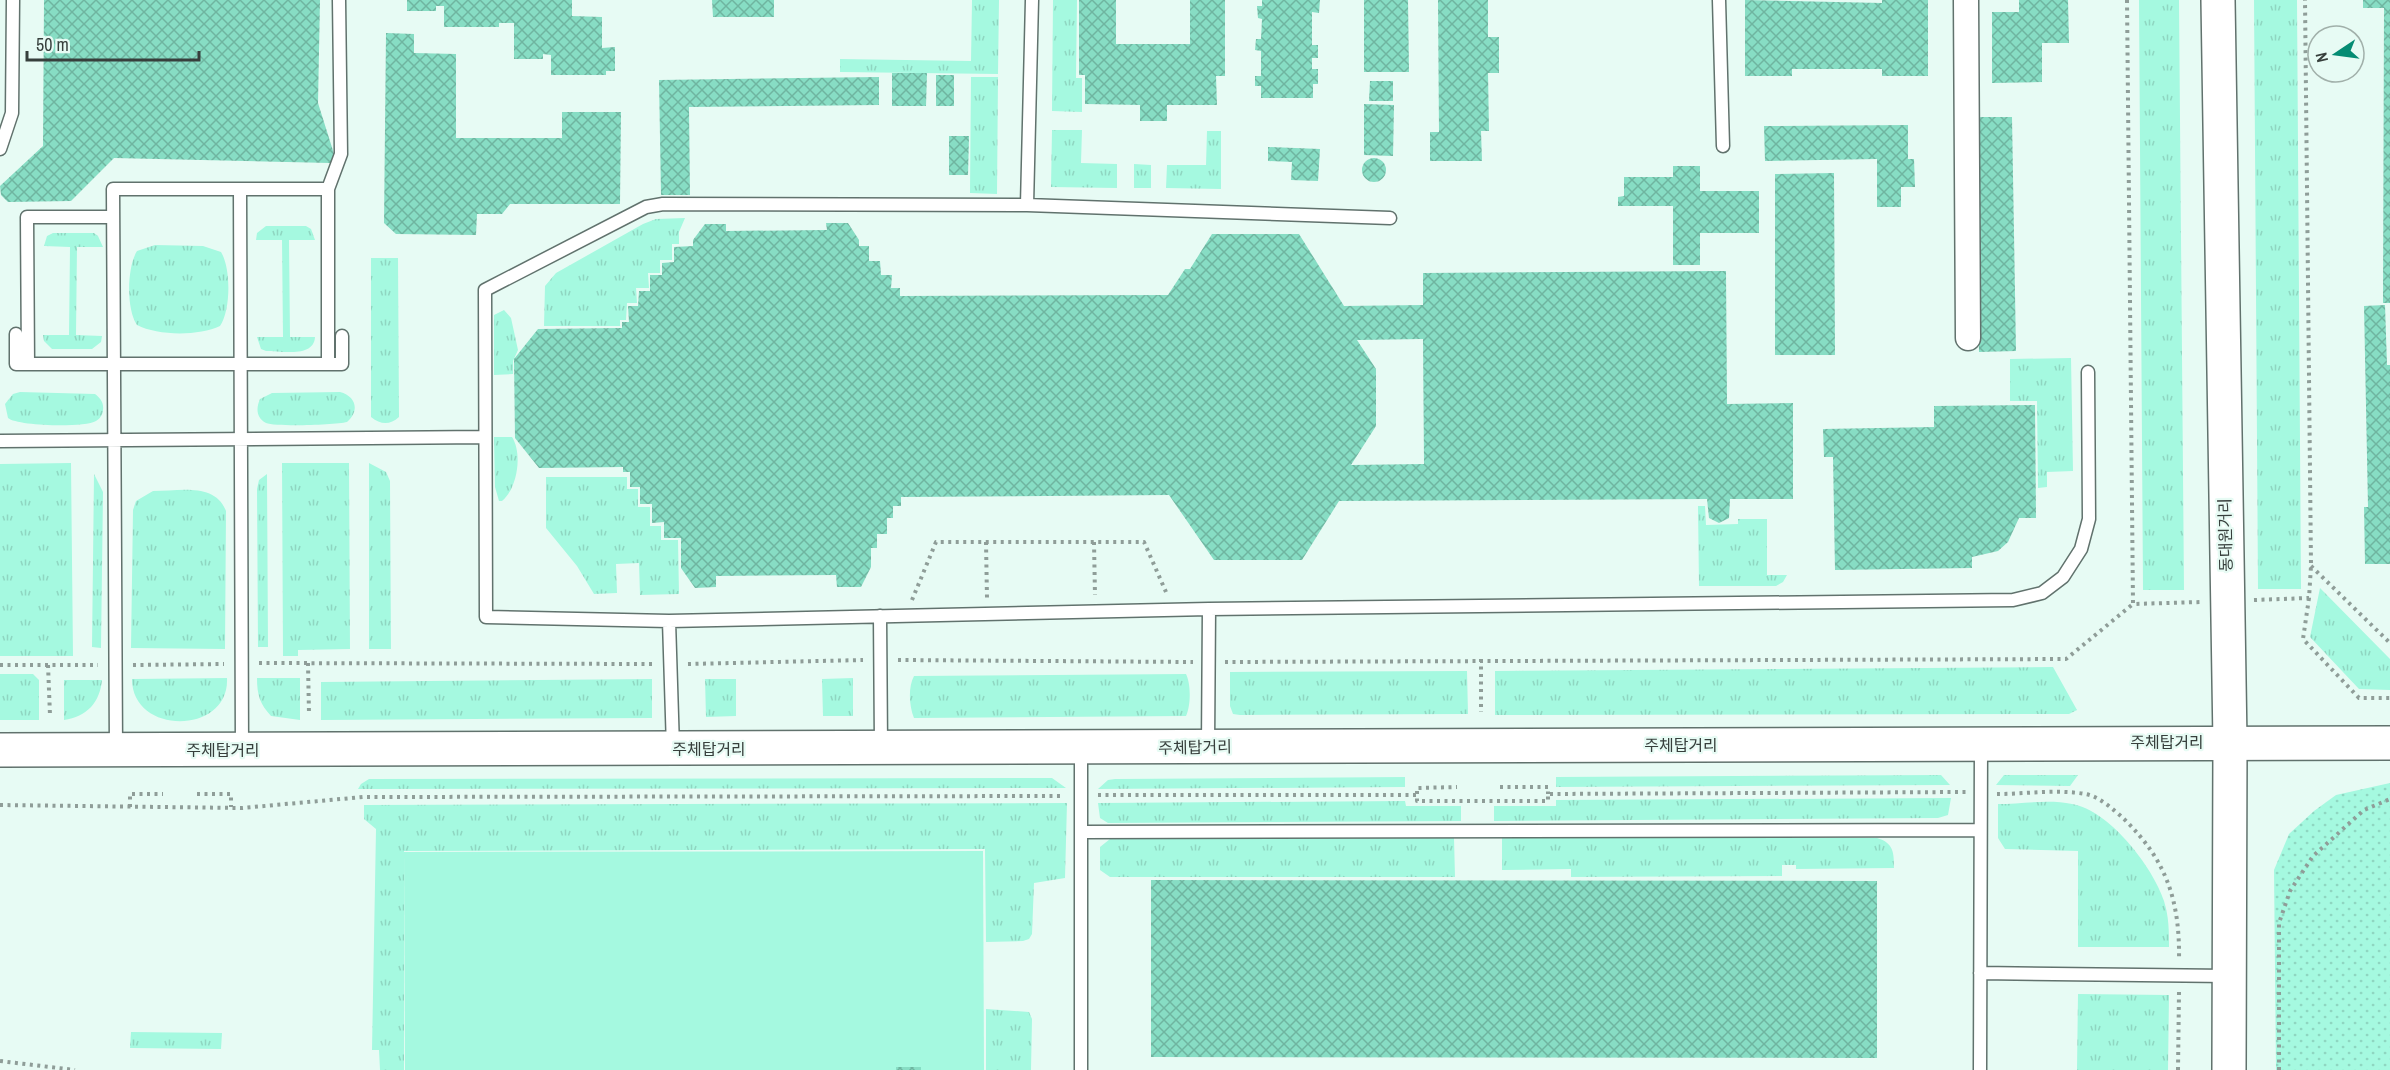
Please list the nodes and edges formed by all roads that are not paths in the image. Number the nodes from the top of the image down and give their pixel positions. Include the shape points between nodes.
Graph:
1 (13, 0) edge
2 (339, 0) edge
3 (1032, 0) edge
4 (1719, 0) edge
5 (1966, 0) edge
6 (2218, 0) edge
7 (1723, 146) dead end
8 (0, 149) edge
9 (240, 189) junction
10 (328, 189) junction
11 (1027, 205) junction
12 (113, 217) junction
13 (1389, 218) dead end
14 (16, 334) dead end
15 (342, 336) dead end
16 (1968, 338) dead end
17 (28, 364) junction
18 (114, 364) junction
19 (241, 364) junction
20 (328, 364) junction
21 (2088, 372) dead end
22 (485, 437) junction
23 (241, 439) junction
24 (114, 440) junction
25 (0, 441) edge
26 (1209, 609) junction
27 (880, 615) junction
28 (669, 621) junction
29 (2230, 742) junction
30 (1981, 743) junction
31 (2390, 743) edge
32 (1208, 746) junction
33 (881, 748) junction
34 (1081, 748) junction
35 (673, 749) junction
36 (0, 750) edge
37 (116, 750) junction
38 (243, 750) junction
39 (1980, 830) junction
40 (1082, 832) junction
41 (1980, 973) junction
42 (2229, 976) junction
43 (1081, 1070) edge
44 (1980, 1070) edge
45 (2229, 1070) edge

1 - 8 lane via 12,113
2 - 10 lane via 341,154
3 - 11 lane
4 - 7 lane
5 - 16 street
6 - 29 main road, 동대원거리
9 - 10 lane
9 - 12 lane via 113,189
9 - 19 lane
10 - 20 lane
11 - 13 lane
11 - 22 lane via 646,207 485,290
12 - 17 lane via 27,217
12 - 18 lane
14 - 17 lane via 16,364
15 - 20 lane via 342,364
17 - 18 lane
18 - 19 lane
18 - 24 lane
19 - 20 lane
19 - 23 lane
21 - 26 lane via 2089,519 2081,549 2063,577 2042,593 2013,600
22 - 23 lane
22 - 28 lane via 486,617
23 - 24 lane
23 - 38 lane
24 - 25 lane
24 - 37 lane
26 - 27 lane
26 - 32 lane
27 - 28 lane
27 - 33 lane
28 - 35 lane
29 - 30 main road, 주체탑거리
29 - 31 main road, 주체탑거리
29 - 42 main road, 동대원거리
30 - 32 main road, 주체탑거리
30 - 39 lane
32 - 34 main road, 주체탑거리
33 - 34 main road, 주체탑거리
33 - 35 main road, 주체탑거리
34 - 40 lane
35 - 38 main road, 주체탑거리
36 - 37 main road, 주체탑거리
37 - 38 main road, 주체탑거리
39 - 40 lane
39 - 41 lane
40 - 43 lane
41 - 42 lane
41 - 44 lane
42 - 45 main road, 동대원거리

